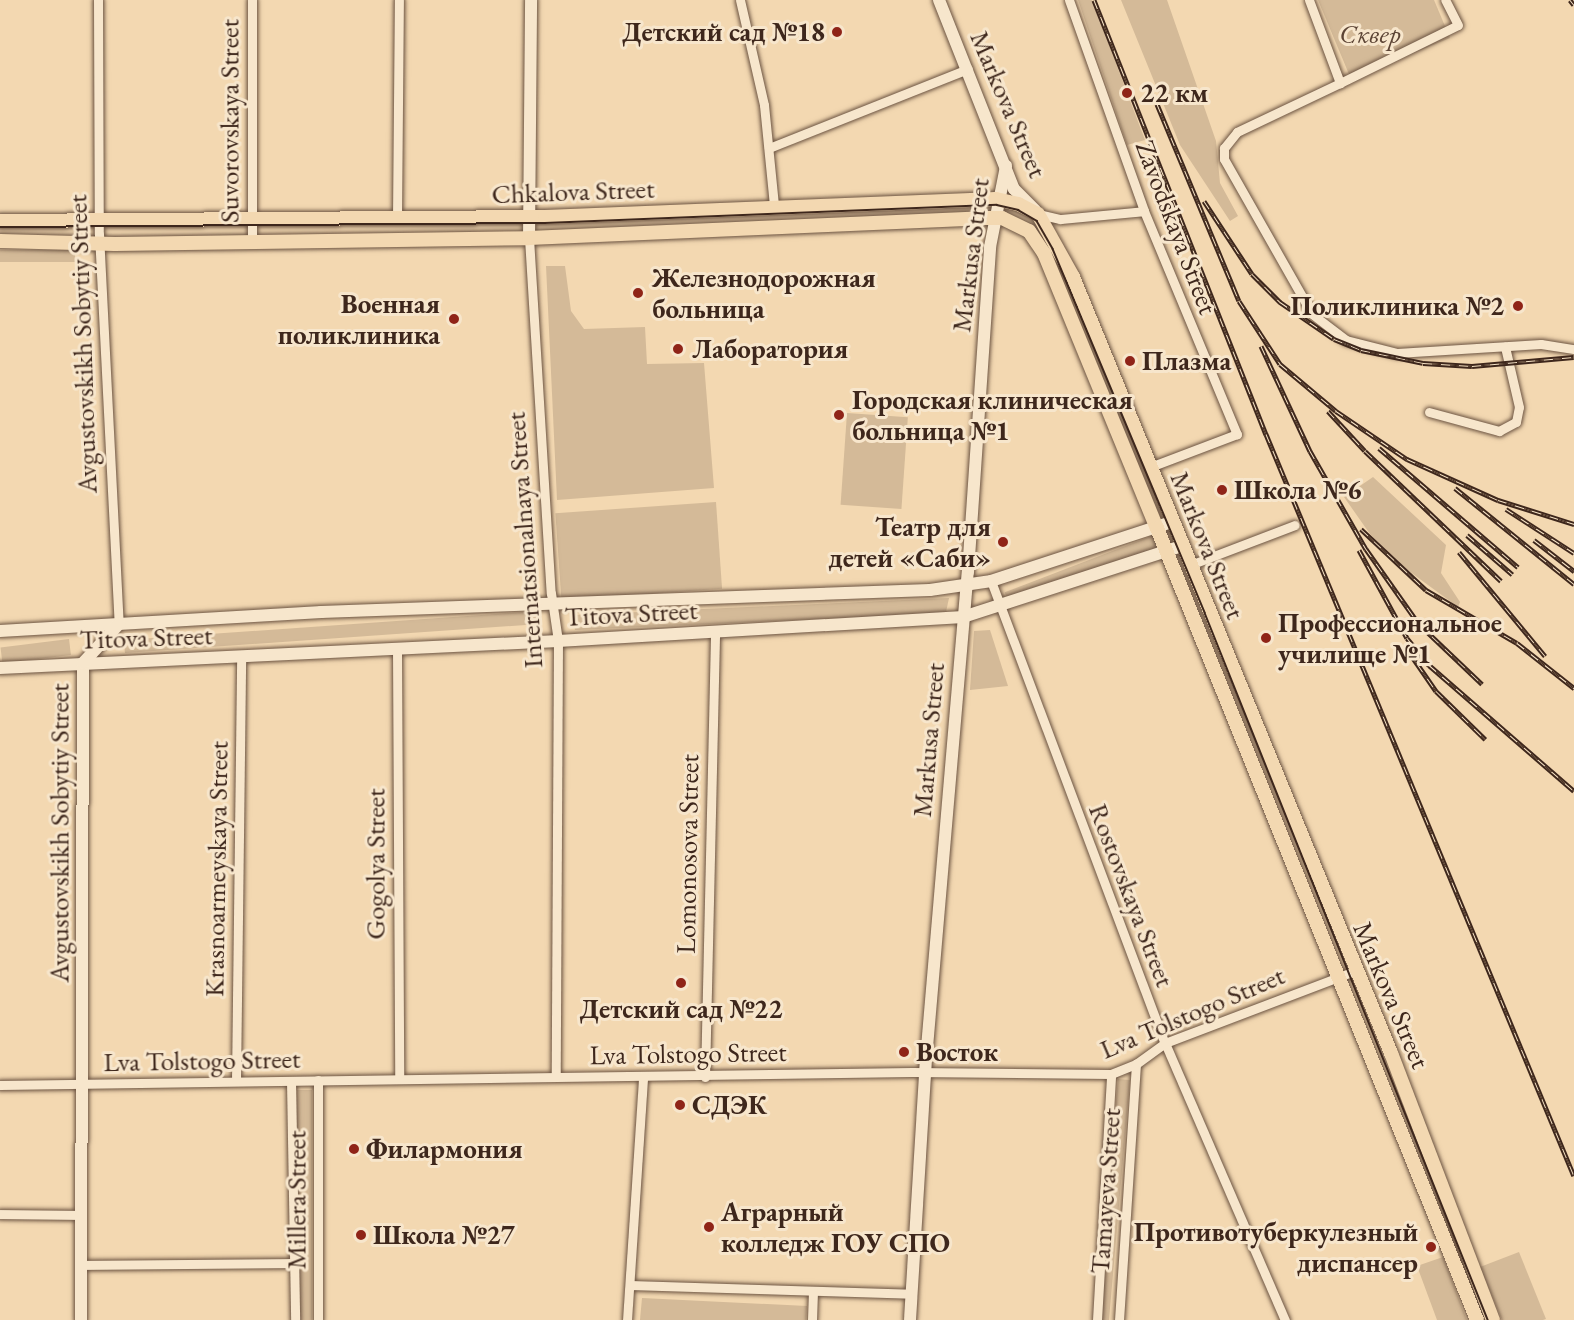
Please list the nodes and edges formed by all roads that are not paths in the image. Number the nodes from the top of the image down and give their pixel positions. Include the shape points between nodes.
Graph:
1 (98, 0) edge
2 (252, 0) edge
3 (399, 0) edge
4 (531, 0) edge
5 (740, 0) edge
6 (939, 0) edge
7 (1070, 0) edge
8 (1309, 0) edge
9 (1445, 0) edge
10 (968, 69) junction
11 (1340, 82) junction
12 (769, 148) junction
13 (1006, 166) junction
14 (1001, 199) junction
15 (774, 206) junction
16 (1144, 211) junction
17 (1038, 214) junction
18 (529, 218) junction
19 (998, 218) junction
20 (397, 219) junction
21 (0, 221) edge
22 (251, 221) junction
23 (99, 223) junction
24 (529, 238) junction
25 (0, 241) edge
26 (252, 242) junction
27 (99, 244) junction
28 (1505, 347) junction
29 (1574, 350) edge
30 (1429, 412) dead end
31 (1150, 467) junction
32 (1172, 522) junction
33 (1295, 525) dead end
34 (1157, 528) junction
35 (1182, 546) junction
36 (1166, 552) junction
37 (1190, 565) junction
38 (991, 581) junction
39 (967, 587) junction
40 (553, 604) junction
41 (999, 608) junction
42 (963, 617) junction
43 (119, 624) junction
44 (0, 631) edge
45 (715, 632) junction
46 (558, 641) junction
47 (397, 648) junction
48 (241, 657) junction
49 (83, 663) junction
50 (0, 668) edge
51 (1355, 971) junction
52 (1336, 978) junction
53 (1165, 1043) junction
54 (1136, 1064) junction
55 (925, 1072) junction
56 (1111, 1074) junction
57 (556, 1077) junction
58 (643, 1077) junction
59 (705, 1077) junction
60 (399, 1079) junction
61 (318, 1080) junction
62 (291, 1081) junction
63 (236, 1082) junction
64 (84, 1084) junction
65 (0, 1085) edge
66 (0, 1214) edge
67 (80, 1215) junction
68 (295, 1263) junction
69 (80, 1265) junction
70 (630, 1285) junction
71 (813, 1291) junction
72 (911, 1294) junction
73 (81, 1320) edge
74 (295, 1320) edge
75 (318, 1320) edge
76 (627, 1320) edge
77 (812, 1320) edge
78 (910, 1320) edge
79 (1097, 1320) edge
80 (1119, 1320) edge
81 (1285, 1320) edge
82 (1477, 1320) edge
83 (1493, 1320) edge

1 - 23 street, Avgustovskikh Sobytiy Street
2 - 22 street, Suvorovskaya Street
3 - 20 street
4 - 18 street, Internatsionalnaya Street
5 - 12 street via 764,105
6 - 10 street, Markova Street
7 - 16 street, Zavodskaya Street
8 - 11 street
9 - 11 street via 1458,25
10 - 12 street
10 - 13 street, Markova Street
11 - 28 street via 1237,132 1224,148 1224,159 1311,314 1346,340 1397,353
12 - 15 street
13 - 14 street, Markusa Street
13 - 17 street, Markova Street via 1014,189
14 - 15 main road, Chkalova Street
14 - 17 main road, Chkalova Street
14 - 19 street, Markusa Street
15 - 18 main road, Chkalova Street
16 - 17 street, Chkalova Street via 1060,219
16 - 31 street, Zavodskaya Street via 1237,434
17 - 31 main road, Markova Street via 1073,278
18 - 20 main road, Chkalova Street
18 - 24 street, Internatsionalnaya Street
19 - 24 main road, Chkalova Street
19 - 34 main road, Markova Street via 1029,231 1044,253
19 - 39 street, Markusa Street via 990,247
20 - 22 main road, Chkalova Street
21 - 23 main road, Chkalova Street
22 - 23 main road, Chkalova Street
22 - 26 street, Suvorovskaya Street
23 - 27 street, Avgustovskikh Sobytiy Street
24 - 26 main road, Chkalova Street
24 - 40 street, Internatsionalnaya Street
25 - 27 main road, Chkalova Street
26 - 27 main road, Chkalova Street
27 - 43 street, Avgustovskikh Sobytiy Street
28 - 29 street via 1541,344
28 - 30 street via 1519,407 1516,422 1499,431
31 - 32 main road, Markova Street
32 - 34 street, Titova Street
32 - 35 main road, Markova Street
33 - 37 street
34 - 36 main road, Markova Street
34 - 38 street, Titova Street
35 - 36 street, Titova Street
35 - 37 main road, Markova Street
36 - 41 street, Titova Street
36 - 52 main road, Markova Street
37 - 51 main road, Markova Street
38 - 39 street, Titova Street
38 - 41 street, Rostovskaya Street
39 - 40 street, Titova Street
39 - 42 street, Markusa Street
40 - 43 street, Titova Street
40 - 46 street, Internatsionalnaya Street
41 - 42 street, Titova Street
41 - 53 street, Rostovskaya Street
42 - 45 street, Titova Street
42 - 55 street, Markusa Street
43 - 44 street, Titova Street
43 - 49 street, Avgustovskikh Sobytiy Street
45 - 46 street, Titova Street
45 - 59 street, Lomonosova Street
46 - 47 street, Titova Street
46 - 57 street, Internatsionalnaya Street
47 - 48 street, Titova Street
47 - 60 street, Gogolya Street
48 - 49 street, Titova Street
48 - 63 street, Krasnoarmeyskaya Street
49 - 50 street, Titova Street
49 - 64 street, Avgustovskikh Sobytiy Street
51 - 52 street, Lva Tolstogo Street
51 - 83 main road, Markova Street via 1438,1172
52 - 53 street, Lva Tolstogo Street
52 - 82 main road, Markova Street
53 - 54 street, Lva Tolstogo Street
53 - 81 street, Rostovskaya Street
54 - 56 street, Lva Tolstogo Street
54 - 80 street, Tamayeva Street
55 - 56 street, Lva Tolstogo Street
55 - 59 street, Lva Tolstogo Street
55 - 72 street, Markusa Street
56 - 79 street, Tamayeva Street
57 - 58 street, Lva Tolstogo Street
57 - 60 street, Lva Tolstogo Street
58 - 59 street, Lva Tolstogo Street
58 - 70 street
60 - 61 street, Lva Tolstogo Street
61 - 62 street, Lva Tolstogo Street
61 - 75 street, Millera Street
62 - 63 street, Lva Tolstogo Street
62 - 68 street, Millera Street
63 - 64 street, Lva Tolstogo Street
64 - 65 street, Lva Tolstogo Street
64 - 67 street, Avgustovskikh Sobytiy Street
66 - 67 street
67 - 69 street, Avgustovskikh Sobytiy Street
68 - 69 street
68 - 74 street, Millera Street
69 - 73 street, Avgustovskikh Sobytiy Street
70 - 71 street
70 - 76 street
71 - 72 street
71 - 77 street
72 - 78 street, Markusa Street

